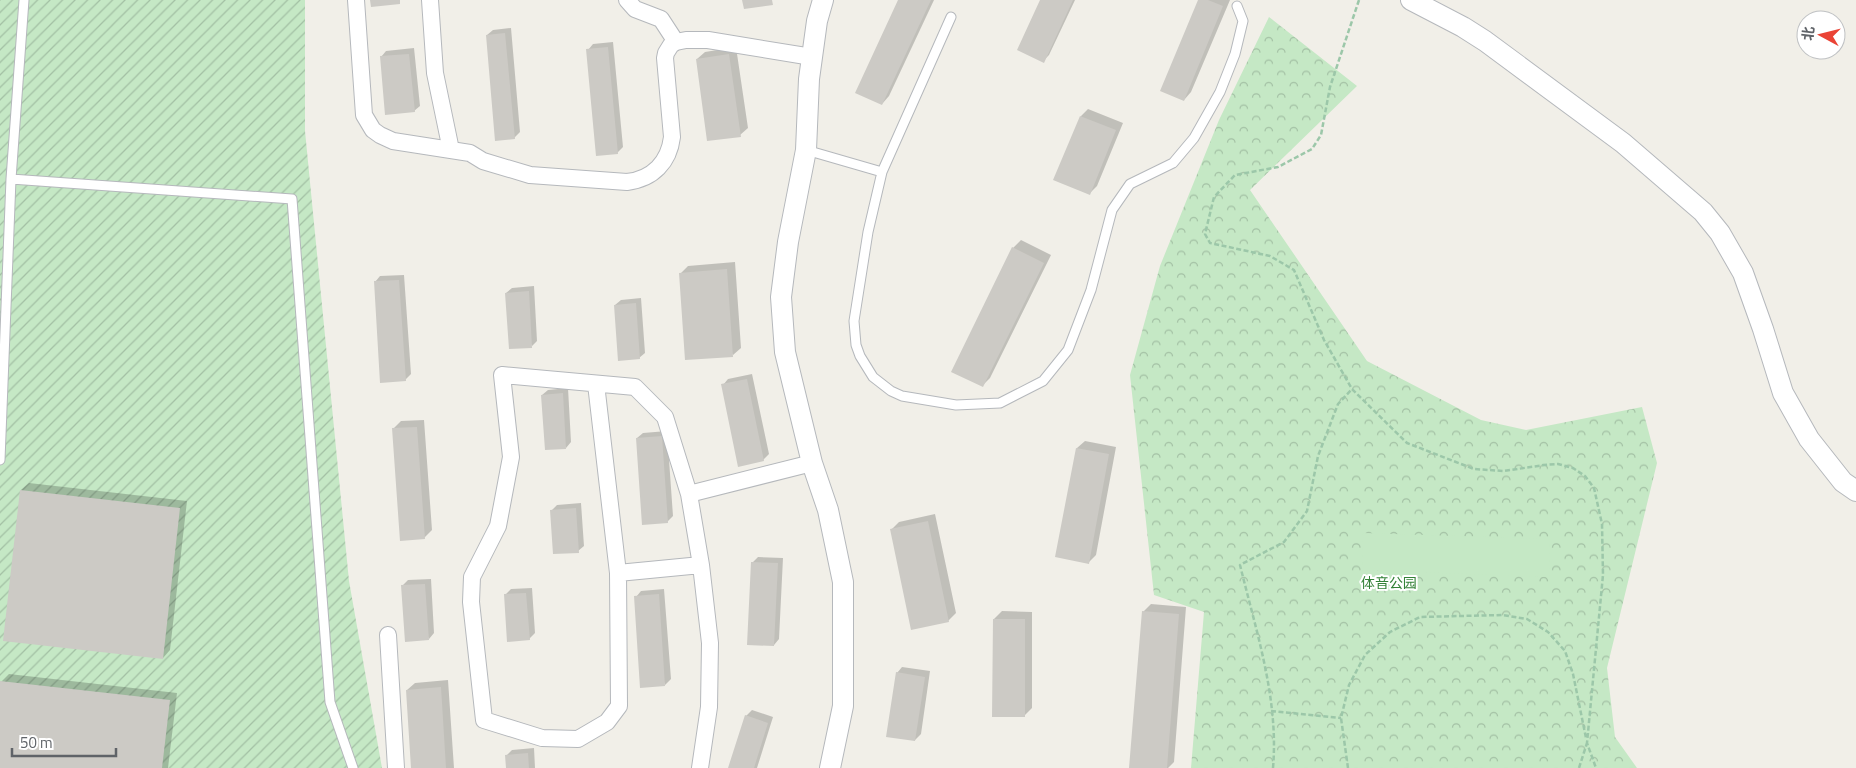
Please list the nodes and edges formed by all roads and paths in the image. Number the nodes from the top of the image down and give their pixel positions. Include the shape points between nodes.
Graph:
1 (24, 0) edge
2 (356, 0) edge
3 (430, 0) edge
4 (628, 0) edge
5 (823, 0) edge
6 (1358, 0) edge
7 (1412, 0) edge
8 (1237, 6) dead end
9 (951, 17) dead end
10 (676, 42) junction
11 (812, 57) junction
12 (451, 150) junction
13 (806, 150) junction
14 (882, 172) junction
15 (11, 179) junction
16 (596, 384) junction
17 (1352, 389) junction
18 (0, 460) edge
19 (812, 463) junction
20 (1856, 491) edge
21 (688, 494) junction
22 (701, 565) junction
23 (618, 573) junction
24 (388, 635) dead end
25 (1271, 711) junction
26 (1341, 718) junction
27 (1587, 743) junction
28 (353, 768) edge
29 (396, 768) edge
30 (700, 768) edge
31 (830, 768) edge
32 (1273, 768) edge
33 (1348, 768) edge
34 (1579, 768) edge
35 (1596, 768) edge

1 - 15 lane
2 - 12 street via 364,115 368,123 386,139
3 - 12 street via 435,73
4 - 10 street via 634,9 661,19
5 - 11 street via 816,21
6 - 17 path via 1330,87 1321,135 1312,149 1278,167 1235,175 1214,197 1205,234 1210,243 1270,256 1294,270 1324,340
7 - 20 street via 1485,41 1624,143 1703,212 1720,233 1743,273 1783,394 1809,439 1843,482
8 - 14 lane via 1243,21 1235,54 1220,92 1194,138 1173,163 1130,184 1112,210 1091,290 1068,350 1043,381 1000,404 956,405 902,396 878,380 860,356 854,321 868,232
9 - 14 lane
10 - 11 street via 708,40
10 - 12 street via 668,49 665,58 671,145 665,160 648,176 627,182 530,175
11 - 13 street
13 - 14 lane
13 - 19 street via 788,242 782,297 785,352
15 - 18 lane
15 - 28 lane via 292,199 330,702
16 - 21 street via 635,387 665,417
16 - 23 street
16 - 23 street via 502,375 511,456 498,526 472,577 471,594 484,720 542,738 578,739 607,722 619,706
17 - 25 path via 1338,404 1318,456 1306,510 1284,542 1240,565 1267,672
17 - 27 path via 1407,443 1474,469 1504,471 1558,464 1573,468 1594,488 1602,524 1603,575
19 - 21 street
19 - 31 street via 828,510 843,582 844,706
21 - 22 street
22 - 23 street
22 - 30 street via 710,643 710,707
24 - 29 street
25 - 26 path
25 - 32 path via 1275,743
26 - 27 path via 1348,685 1365,656 1390,632 1420,617 1502,615 1527,619 1548,632 1565,651 1574,674
26 - 33 path
27 - 34 path
27 - 35 path

